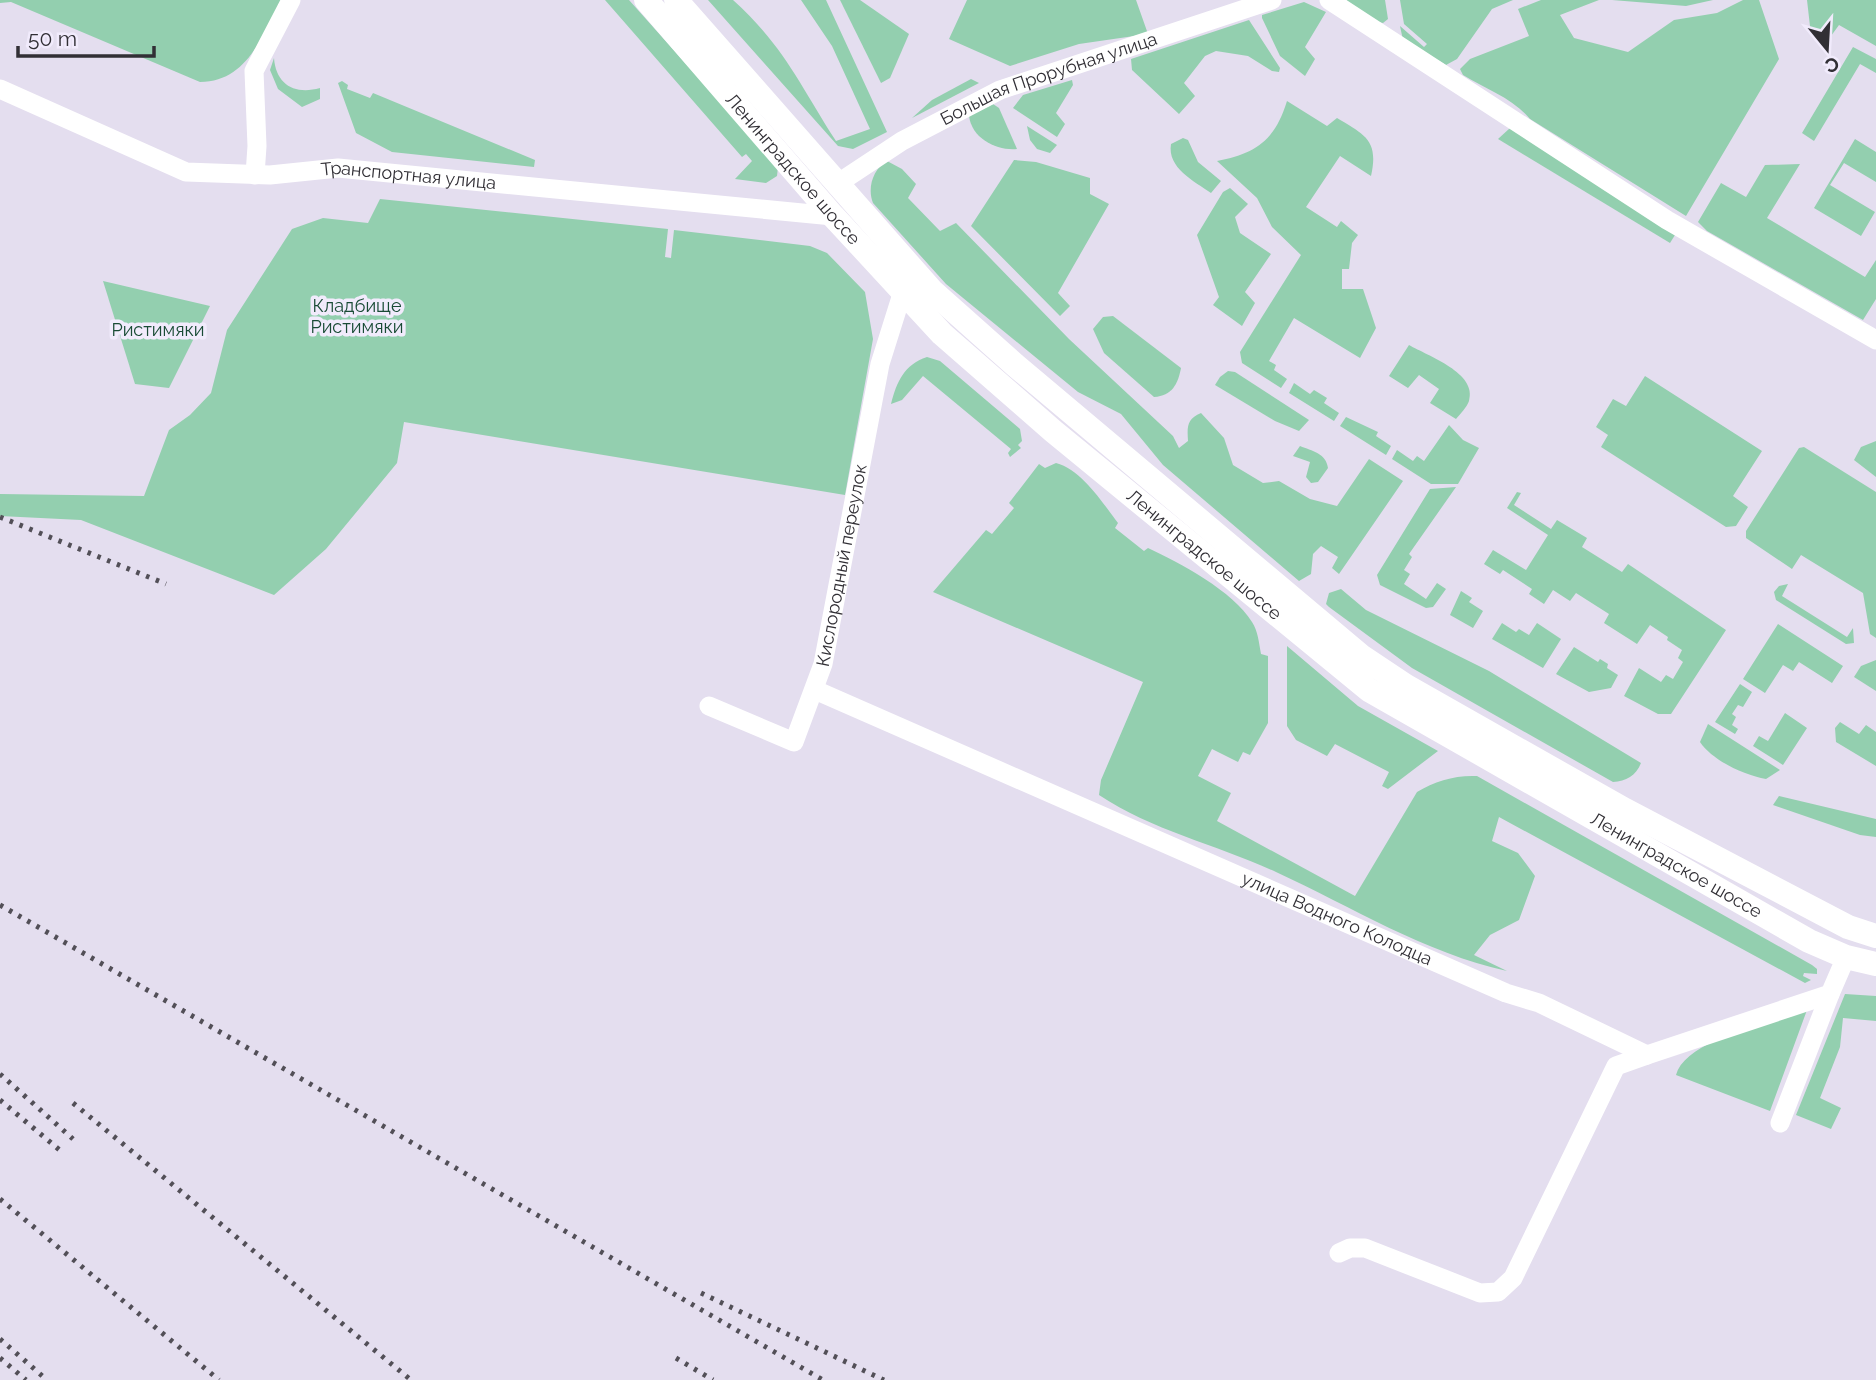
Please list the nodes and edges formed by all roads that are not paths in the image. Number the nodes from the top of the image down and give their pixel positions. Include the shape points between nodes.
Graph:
1 (291, 0) edge
2 (646, 0) edge
3 (676, 0) edge
4 (1272, 0) edge
5 (1329, 0) edge
6 (0, 89) edge
7 (255, 175) junction
8 (837, 184) junction
9 (833, 216) junction
10 (902, 294) junction
11 (1876, 340) edge
12 (815, 690) junction
13 (709, 706) dead end
14 (1876, 936) edge
15 (1846, 957) junction
16 (1876, 964) edge
17 (1830, 994) junction
18 (1647, 1055) junction
19 (1780, 1123) dead end
20 (1339, 1253) dead end

1 - 7 street via 254,71
2 - 9 main road, Ленинградское шоссе
3 - 8 main road, Ленинградское шоссе
4 - 8 street, Большая Прорубная улица via 1000,90 902,141
5 - 11 street via 1685,231
6 - 7 street, Транспортная улица via 186,172
7 - 9 street, Транспортная улица via 338,168
8 - 14 main road, Ленинградское шоссе via 965,322 1361,656 1625,810 1848,927
9 - 10 main road, Ленинградское шоссе
10 - 12 street, Кислородный переулок via 880,364
10 - 15 main road, Ленинградское шоссе via 1054,431 1369,690
12 - 13 street, Кислородный переулок via 794,742
12 - 18 street, улица Водного Колодца via 1493,987 1539,1003
15 - 16 main road, Ленинградское шоссе
15 - 17 street
17 - 18 street
17 - 19 street
18 - 20 street via 1616,1066 1513,1278 1497,1292 1480,1293 1365,1248

